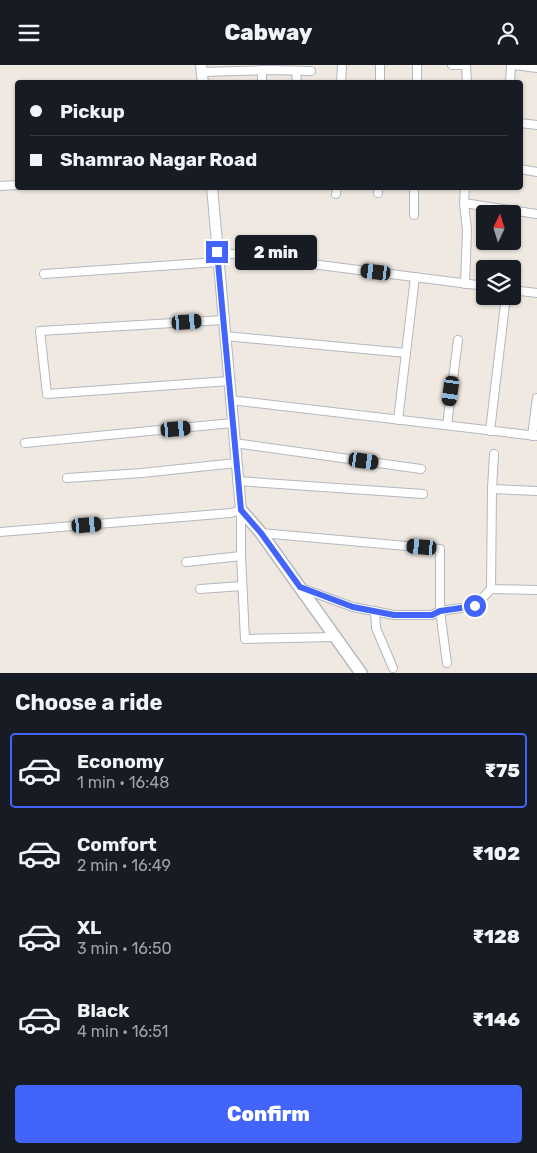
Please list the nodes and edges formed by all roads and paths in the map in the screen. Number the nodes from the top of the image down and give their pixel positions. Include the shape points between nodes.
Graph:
1 (342, 65) edge
2 (380, 65) edge
3 (417, 65) edge
4 (452, 65) edge
5 (466, 65) edge
6 (513, 65) edge
7 (202, 68) edge
8 (537, 68) edge
9 (262, 70) junction
10 (296, 71) junction
11 (311, 71) dead end
12 (262, 80) edge
13 (297, 80) edge
14 (341, 80) edge
15 (380, 80) edge
16 (417, 80) edge
17 (467, 80) edge
18 (510, 80) edge
19 (523, 123) edge
20 (537, 125) edge
21 (523, 170) edge
22 (537, 172) edge
23 (15, 185) edge
24 (0, 186) edge
25 (212, 190) edge
26 (414, 190) edge
27 (465, 190) edge
28 (464, 203) junction
29 (537, 214) edge
30 (414, 215) dead end
31 (218, 257) junction
32 (44, 274) dead end
33 (415, 277) junction
34 (465, 284) junction
35 (476, 285) edge
36 (521, 291) edge
37 (537, 293) edge
38 (505, 305) edge
39 (223, 320) junction
40 (225, 336) junction
41 (458, 340) dead end
42 (406, 353) junction
43 (228, 381) junction
44 (537, 397) edge
45 (230, 400) junction
46 (398, 420) junction
47 (232, 423) junction
48 (446, 425) junction
49 (490, 431) junction
50 (534, 436) edge
51 (25, 443) dead end
52 (234, 443) junction
53 (494, 454) dead end
54 (236, 463) junction
55 (420, 469) dead end
56 (67, 478) dead end
57 (237, 481) junction
58 (492, 489) junction
59 (537, 491) edge
60 (423, 494) dead end
61 (241, 510) junction
62 (0, 532) edge
63 (261, 533) junction
64 (241, 556) junction
65 (186, 562) dead end
66 (242, 586) junction
67 (300, 587) junction
68 (200, 589) dead end
69 (491, 589) junction
70 (537, 590) edge
71 (375, 611) junction
72 (440, 611) junction
73 (335, 637) junction
74 (447, 663) dead end
75 (393, 668) dead end
76 (361, 673) edge

1 - 14 street
2 - 15 street
3 - 16 street
4 - 5 street
5 - 17 street
6 - 8 street
6 - 18 street
7 - 9 street
9 - 10 street
9 - 12 street
10 - 11 street
10 - 13 street
19 - 20 street
21 - 22 street
23 - 24 street
25 - 31 street
26 - 30 street
27 - 28 street
28 - 29 street
28 - 34 street via 467,230
31 - 32 street
31 - 33 street
31 - 39 street
33 - 34 street
33 - 42 street
34 - 35 street
36 - 37 street
38 - 49 street
39 - 40 street
39 - 43 street via 40,331 47,394
40 - 42 street
40 - 43 street
41 - 48 street
42 - 46 street
43 - 45 street
44 - 50 street
45 - 46 street
45 - 47 street
46 - 48 street
47 - 51 street
47 - 52 street
48 - 49 street
49 - 50 street
52 - 54 street
52 - 55 street
53 - 58 street
54 - 56 street
54 - 57 street
57 - 60 street
57 - 61 street
58 - 59 street
58 - 69 street
61 - 62 street
61 - 63 main road
61 - 64 street
63 - 67 main road
63 - 72 street via 440,549
64 - 65 street
64 - 66 street
66 - 68 street
66 - 73 street via 245,639
67 - 71 street via 353,607
67 - 73 main road
69 - 70 street
69 - 72 street via 475,606
71 - 72 street via 394,615 432,615
71 - 75 street via 376,627
72 - 74 street
73 - 76 main road

